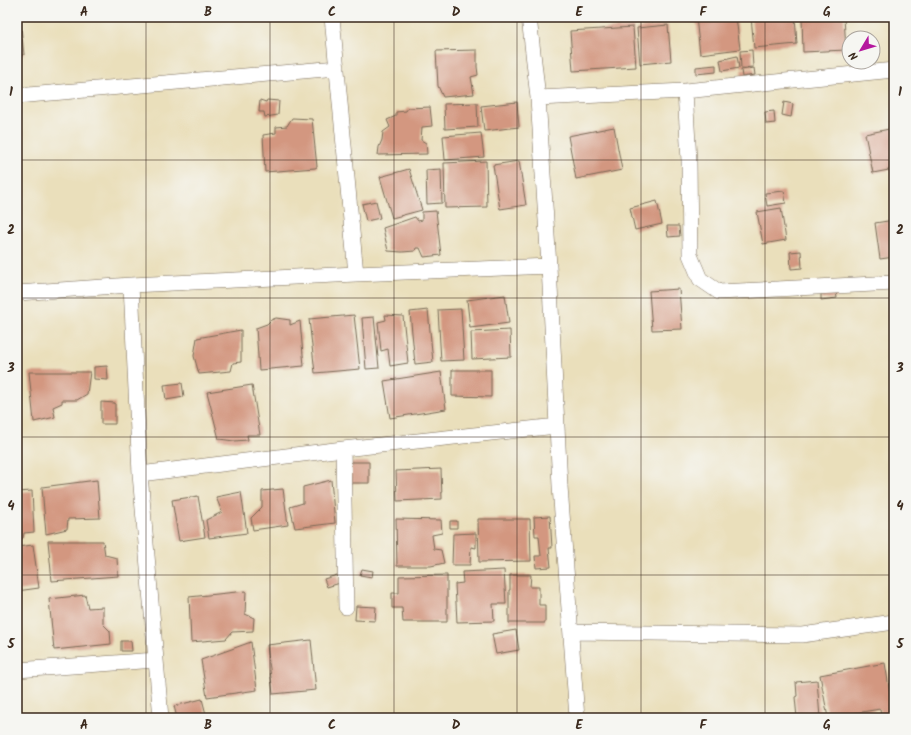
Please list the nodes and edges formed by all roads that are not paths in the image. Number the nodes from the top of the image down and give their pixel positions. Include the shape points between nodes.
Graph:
1 (332, 17) edge
2 (529, 17) edge
3 (337, 68) junction
4 (894, 70) edge
5 (686, 91) junction
6 (17, 96) edge
7 (538, 98) junction
8 (549, 266) junction
9 (356, 274) junction
10 (894, 283) edge
11 (132, 285) junction
12 (17, 293) edge
13 (557, 426) junction
14 (343, 449) junction
15 (140, 474) junction
16 (346, 607) dead end
17 (894, 622) edge
18 (571, 632) junction
19 (156, 660) junction
20 (17, 670) edge
21 (161, 718) edge
22 (577, 718) edge

1 - 3 street
2 - 7 street
3 - 6 street
3 - 9 street
4 - 5 street
5 - 7 street
5 - 10 street via 690,255 700,279 719,292
7 - 8 street
8 - 9 street
8 - 13 street
9 - 11 street
11 - 12 street
11 - 15 street
13 - 14 street
13 - 18 street
14 - 15 street
14 - 16 street
15 - 19 street
17 - 18 street via 802,635
18 - 22 street
19 - 20 street
19 - 21 street

